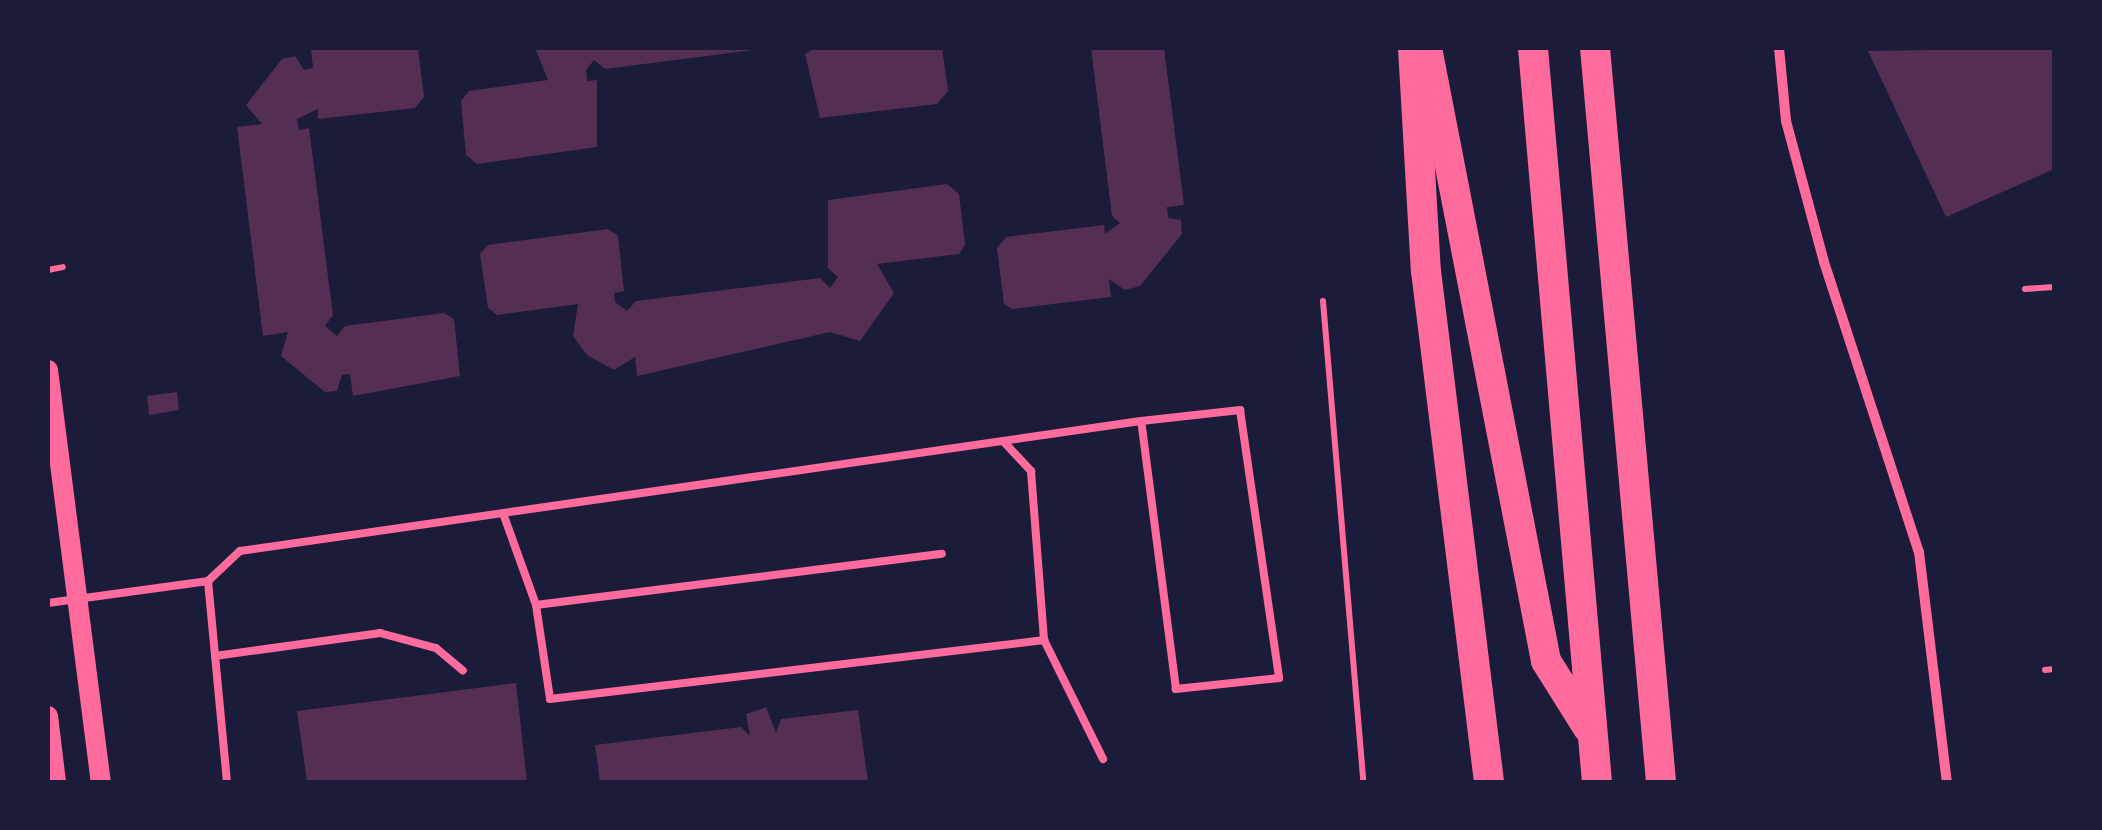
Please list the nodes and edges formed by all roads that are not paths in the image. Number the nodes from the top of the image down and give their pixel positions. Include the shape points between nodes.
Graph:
1 (1413, 48) edge
2 (1427, 48) edge
3 (1533, 48) edge
4 (1595, 48) edge
5 (1779, 48) edge
6 (48, 370) edge
7 (1141, 421) junction
8 (1004, 442) junction
9 (504, 516) junction
10 (942, 554) dead end
11 (208, 581) junction
12 (78, 599) junction
13 (48, 603) edge
14 (536, 605) junction
15 (1044, 640) junction
16 (215, 656) junction
17 (462, 671) dead end
18 (48, 716) edge
19 (1592, 734) junction
20 (1104, 759) dead end
21 (56, 782) edge
22 (101, 782) edge
23 (228, 782) edge
24 (1490, 782) edge
25 (1596, 782) edge
26 (1662, 782) edge
27 (1947, 782) edge

1 - 24 highway via 1426,271
2 - 19 highway via 1546,660
3 - 19 highway
4 - 26 highway
5 - 27 street via 1786,121 1824,262 1919,552
6 - 12 main road
7 - 7 lane via 1240,410 1279,678 1176,689
7 - 8 lane
8 - 9 lane
8 - 15 lane via 1031,470
9 - 11 lane via 240,550
9 - 14 lane
10 - 14 lane
11 - 12 lane
11 - 16 lane
12 - 13 lane
12 - 22 main road
14 - 15 lane via 550,699
15 - 20 lane
16 - 17 lane via 380,633 436,648
16 - 23 lane
18 - 21 main road
19 - 25 highway

